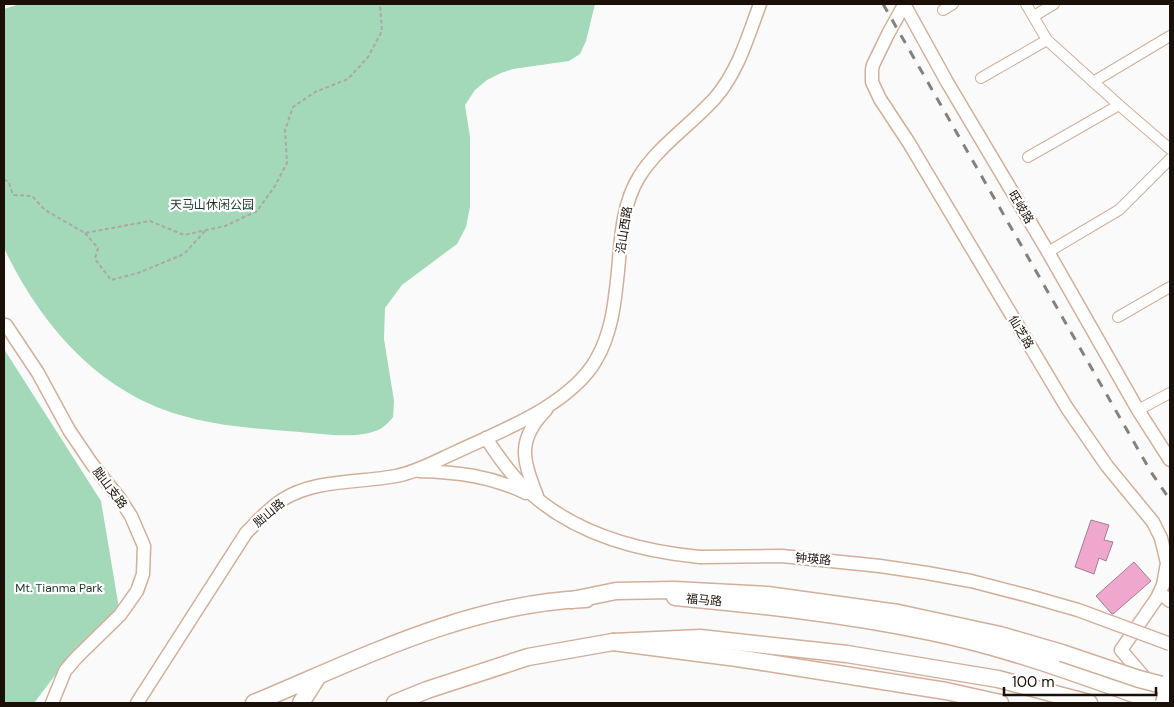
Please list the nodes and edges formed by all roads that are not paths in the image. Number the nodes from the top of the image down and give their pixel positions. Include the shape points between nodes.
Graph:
1 (760, 4) edge
2 (904, 4) edge
3 (953, 4) edge
4 (1026, 4) edge
5 (1054, 4) edge
6 (943, 10) dead end
7 (1034, 16) junction
8 (1170, 36) edge
9 (1047, 40) junction
10 (981, 78) dead end
11 (1093, 82) junction
12 (1119, 105) junction
13 (1166, 138) edge
14 (1170, 149) edge
15 (1028, 157) dead end
16 (1170, 159) edge
17 (1048, 252) junction
18 (1170, 287) edge
19 (1118, 317) dead end
20 (4, 326) edge
21 (1170, 392) edge
22 (553, 403) junction
23 (1138, 410) junction
24 (486, 438) junction
25 (1170, 460) edge
26 (414, 471) junction
27 (538, 498) junction
28 (1165, 597) edge
29 (572, 600) junction
30 (613, 642) junction
31 (1170, 644) edge
32 (318, 676) junction
33 (1170, 680) edge
34 (1170, 687) edge
35 (946, 691) junction
36 (52, 703) edge
37 (137, 703) edge
38 (254, 703) edge
39 (301, 703) edge
40 (312, 703) edge
41 (395, 703) edge
42 (986, 703) edge
43 (1000, 703) edge
44 (1088, 703) edge
45 (1159, 703) edge
46 (1165, 703) edge

1 - 22 street, 沿山西路 via 736,65 724,86 656,155 639,177 624,214 615,300 603,346 582,379
2 - 17 street, 旺岐路
2 - 28 street, 仙芝路 via 872,70 872,82 1067,408 1157,530 1167,563
3 - 6 street
4 - 7 street
5 - 7 street
7 - 9 street
8 - 11 street
9 - 10 street
9 - 11 street
11 - 12 street
12 - 13 street
12 - 15 street
13 - 14 street
16 - 17 street via 1115,213
17 - 23 street, 旺岐路
18 - 19 street
20 - 36 street, 胐山支路 via 38,373 69,430 131,516 144,546 143,574 137,591 120,615 65,671
21 - 23 street
22 - 24 street, 沿山西路
22 - 27 street via 531,428 524,450
23 - 25 street, 旺岐路
24 - 26 street, 胐山路
24 - 27 street, 钟瑛路 via 514,477
26 - 27 street via 488,478
26 - 37 street, 胐山路 via 308,489 283,499 270,509 242,540
27 - 31 street, 钟瑛路, bridge via 574,522 608,539 640,548 700,556 782,556 927,573 1045,600
28 - 46 street, 仙芝路 via 1121,650
29 - 32 main road, 福马路 via 519,606 441,627
29 - 34 main road, bridge via 616,592 674,590 767,595 898,613 1000,635
29 - 45 main road, 福马路 via 659,596 788,608 931,632 1023,656
30 - 35 main road
30 - 41 main road via 528,656
30 - 44 main road via 700,638 847,654 998,679
32 - 38 main road, 福马路
32 - 39 main road
32 - 40 main road
33 - 46 main road, bridge
35 - 42 main road
35 - 43 main road

